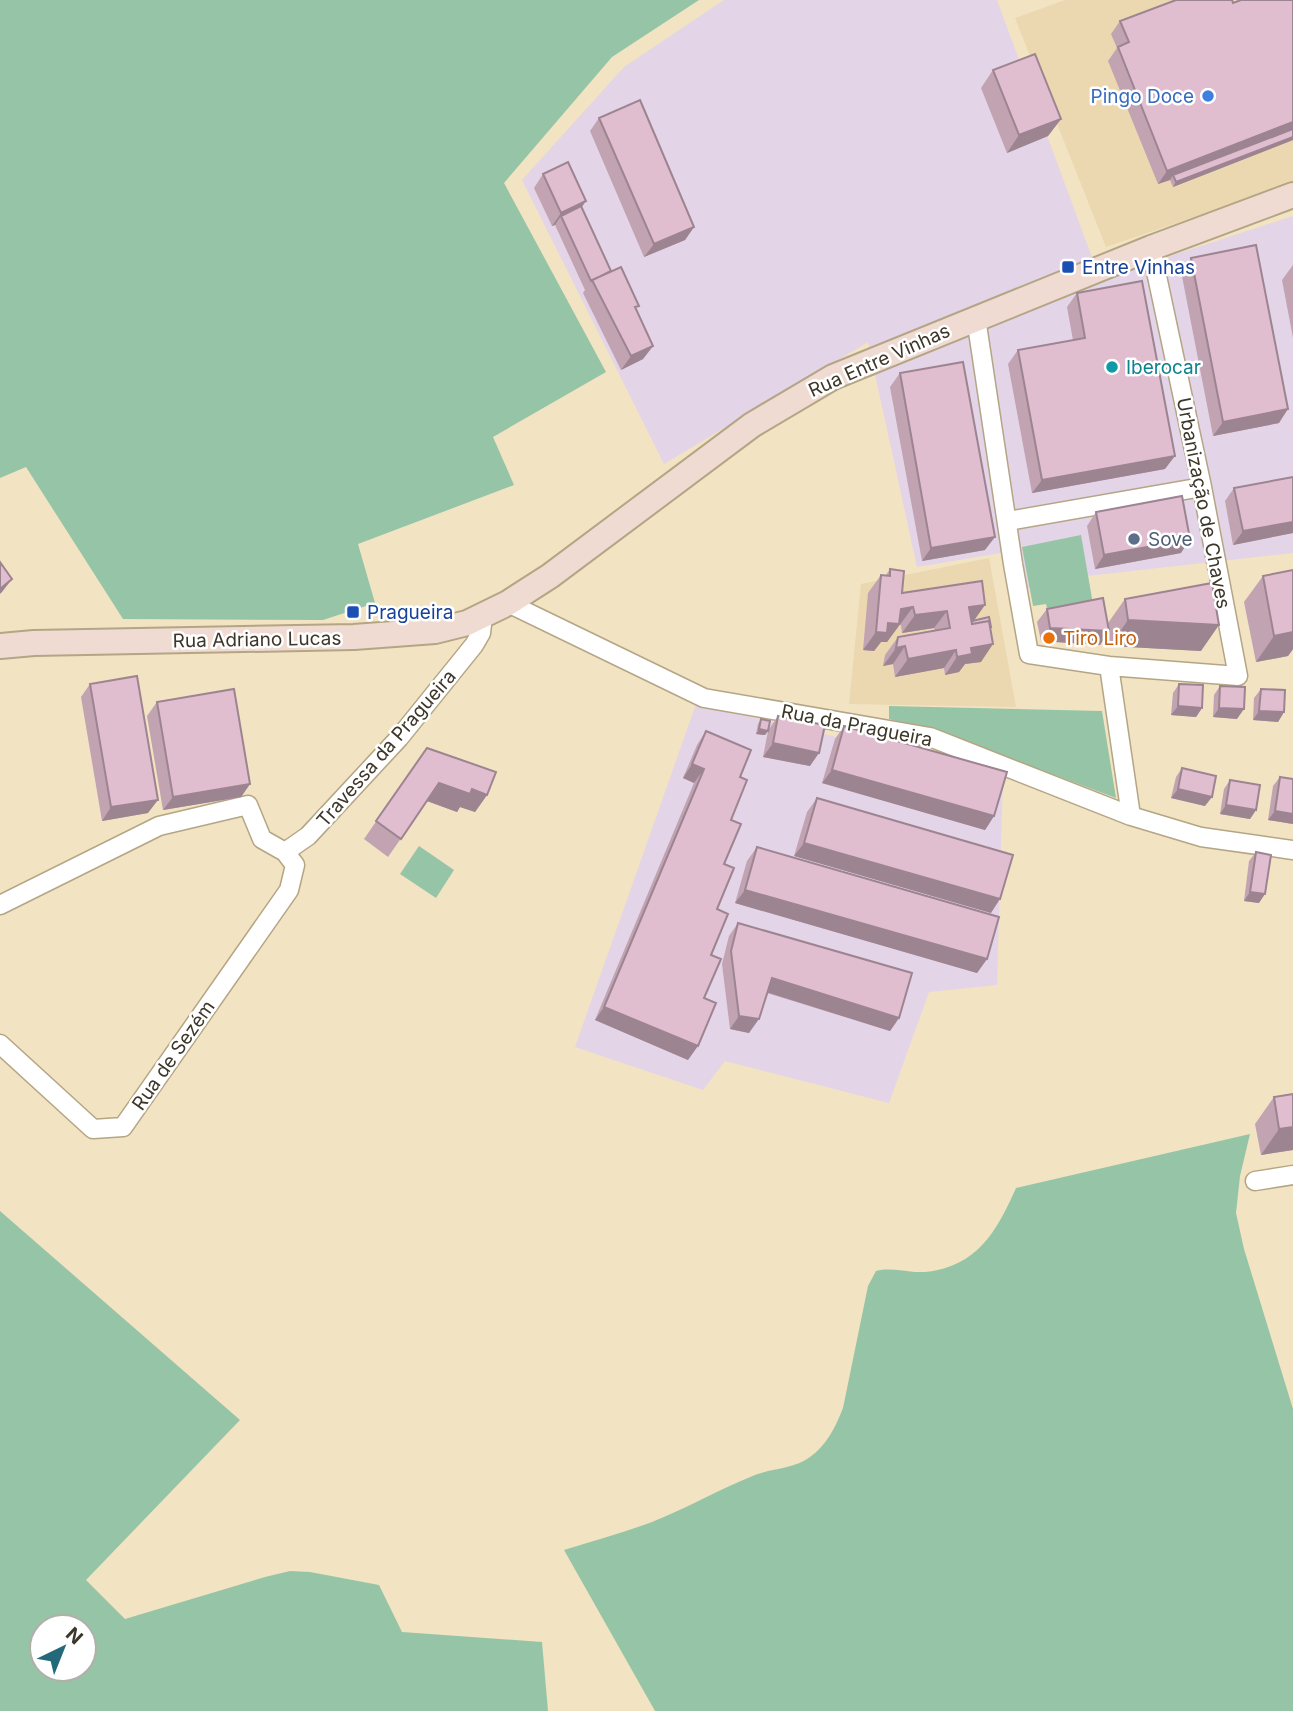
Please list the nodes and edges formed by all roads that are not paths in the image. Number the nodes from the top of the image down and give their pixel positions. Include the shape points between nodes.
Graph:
1 (1293, 195) edge
2 (1151, 248) junction
3 (976, 318) junction
4 (1202, 487) junction
5 (1007, 521) junction
6 (508, 604) junction
7 (483, 616) junction
8 (0, 646) edge
9 (1110, 666) junction
10 (1131, 816) junction
11 (1293, 850) edge
12 (285, 852) junction
13 (0, 905) edge
14 (0, 1044) edge
15 (1293, 1175) edge
16 (1255, 1181) dead end

1 - 2 street, Rua Entre Vinhas
2 - 3 street, Rua Entre Vinhas
2 - 4 street, Urbanização de Chaves
3 - 5 street
3 - 6 street, Rua Entre Vinhas via 833,377 752,425
4 - 5 street
4 - 9 street, Urbanização de Chaves via 1238,676
5 - 9 street via 1029,654
6 - 7 street, Rua Adriano Lucas
6 - 10 street, Rua da Pragueira via 704,698 930,737
7 - 8 street, Rua Adriano Lucas via 435,631 368,636
7 - 12 street, Travessa da Pragueira via 474,645 399,738 308,836
9 - 10 street
10 - 11 street, Rua da Pragueira via 1201,837
12 - 13 street via 262,839 248,805 159,826
12 - 14 street, Rua de Sezém via 295,865 289,890 122,1127 93,1129
15 - 16 street

